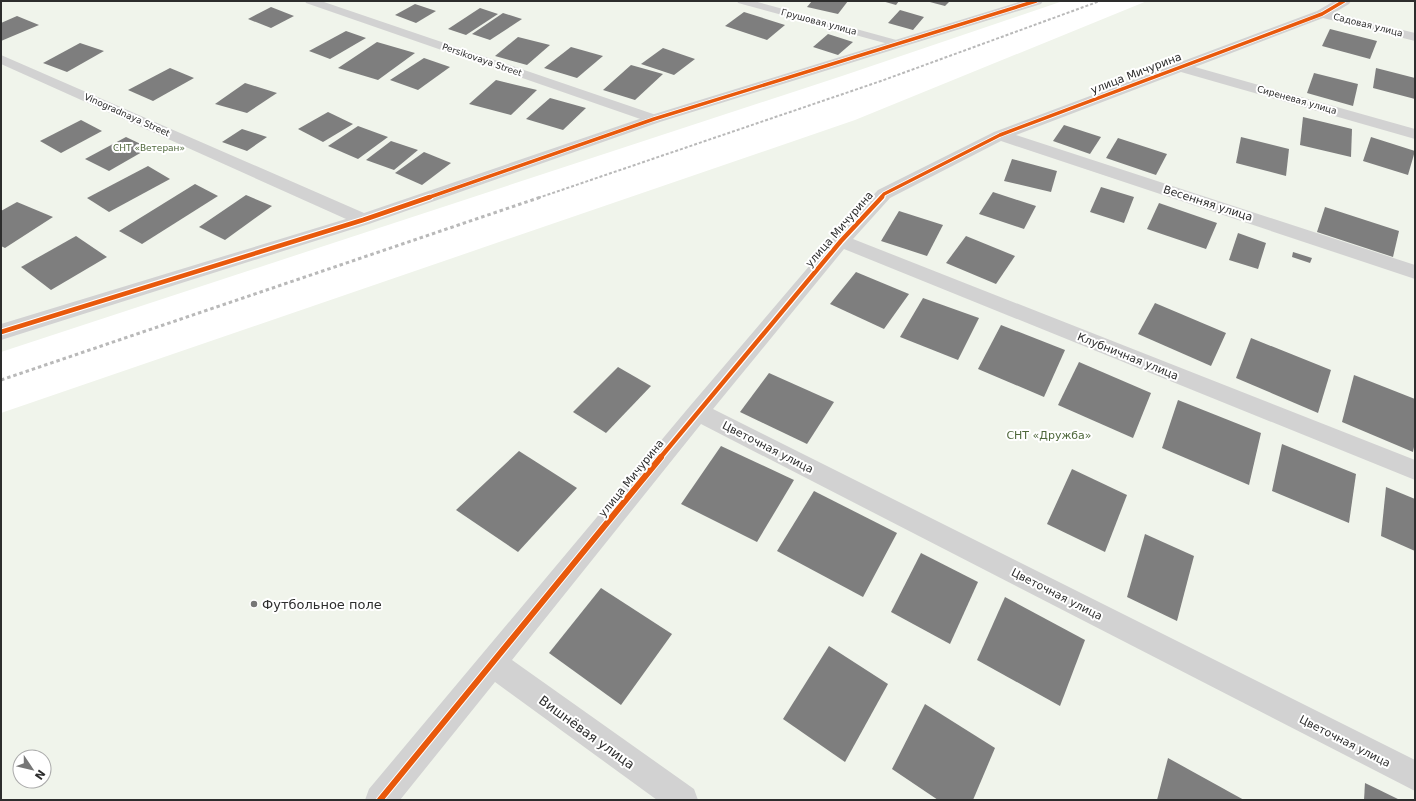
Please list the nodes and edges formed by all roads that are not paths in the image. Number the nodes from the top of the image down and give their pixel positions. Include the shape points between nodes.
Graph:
1 (310, 1) edge
2 (742, 1) edge
3 (1036, 1) edge
4 (1344, 1) edge
5 (1322, 14) junction
6 (1415, 37) edge
7 (896, 43) junction
8 (1, 59) edge
9 (1179, 67) junction
10 (654, 118) junction
11 (1415, 134) edge
12 (1000, 135) junction
13 (363, 220) junction
14 (841, 241) junction
15 (1415, 272) edge
16 (1, 332) edge
17 (698, 412) junction
18 (1415, 470) edge
19 (492, 663) junction
20 (1415, 776) edge
21 (380, 800) edge
22 (683, 800) edge

1 - 10 lane, Persikovaya Street
2 - 7 lane, Грушовая улица
3 - 7 street
4 - 5 street, улица Мичурина
5 - 6 street, Садовая улица
5 - 9 street, улица Мичурина
7 - 10 street
8 - 13 street, Vinogradnaya Street
9 - 11 street, Сиреневая улица
9 - 12 street, улица Мичурина
10 - 13 street
12 - 14 street, улица Мичурина via 884,194
12 - 15 street, Весенняя улица
13 - 16 street
14 - 17 street, улица Мичурина
14 - 18 street, Клубничная улица
17 - 19 street, улица Мичурина
17 - 20 street, Цветочная улица
19 - 21 street, улица Мичурина
19 - 22 street, Вишнёвая улица

